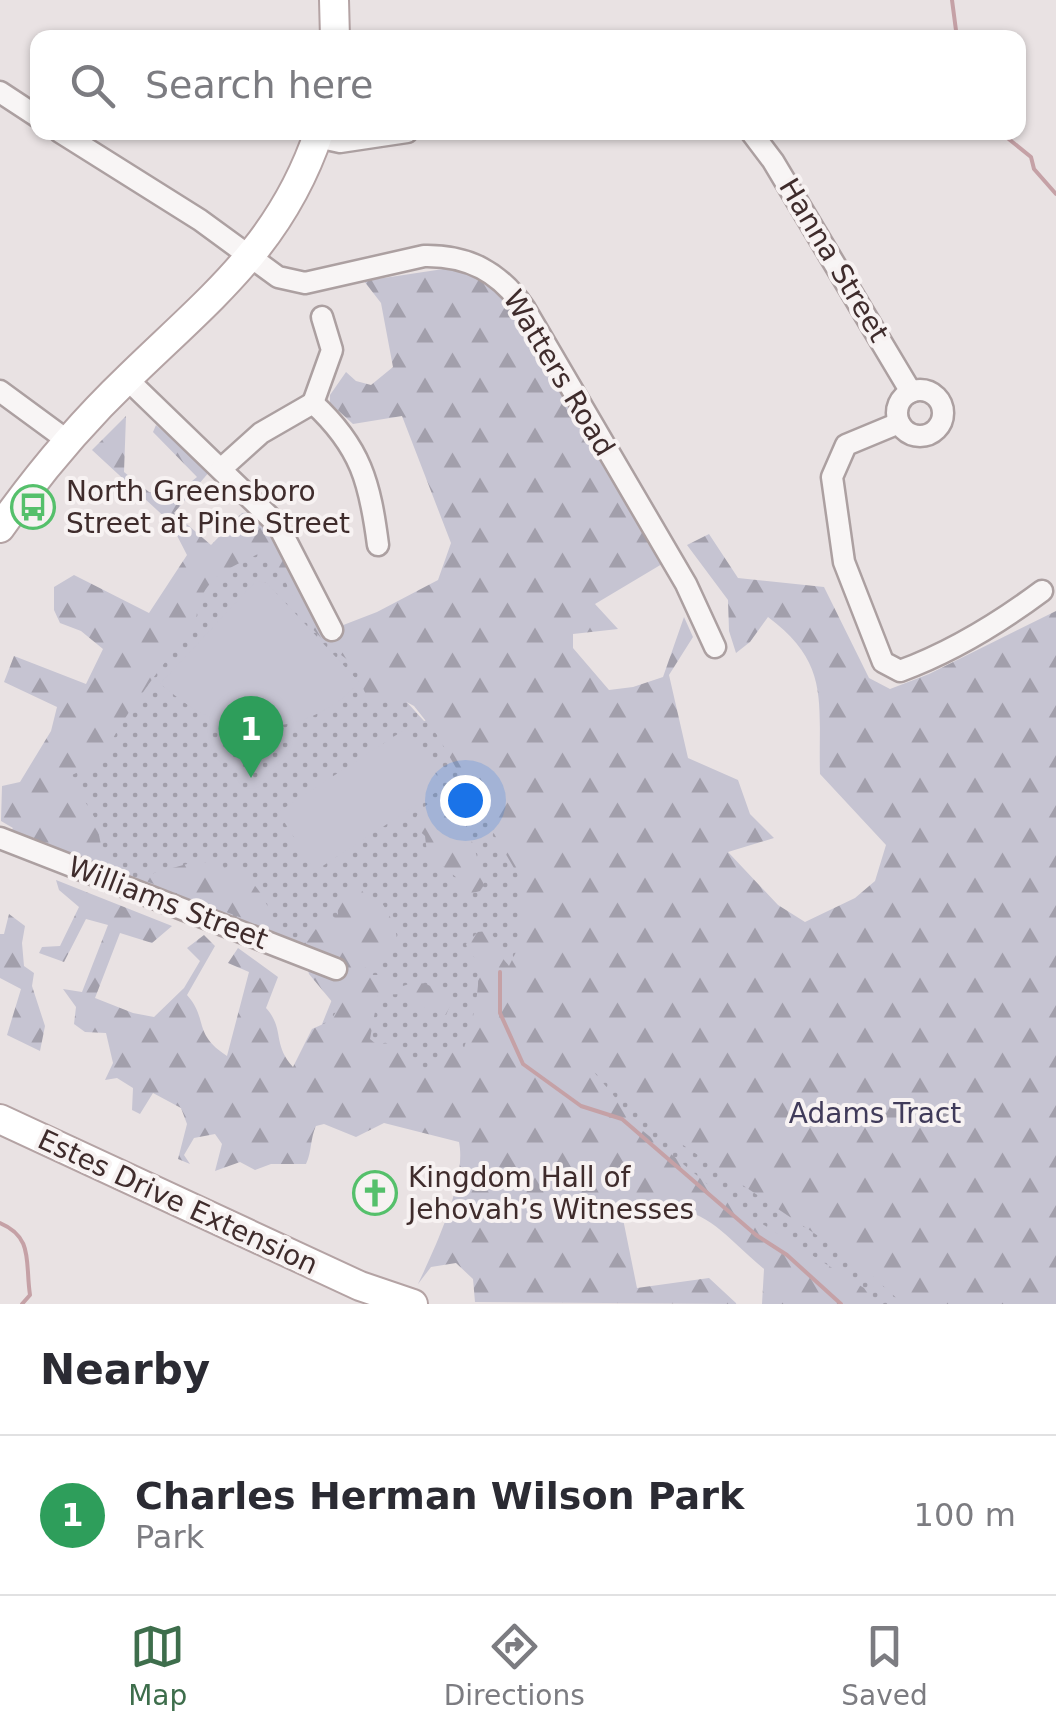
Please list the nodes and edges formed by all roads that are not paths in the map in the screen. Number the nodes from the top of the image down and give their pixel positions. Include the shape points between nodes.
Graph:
1 (334, 0) edge
2 (335, 30) edge
3 (0, 92) edge
4 (30, 112) edge
5 (73, 140) edge
6 (316, 140) edge
7 (757, 140) edge
8 (250, 258) junction
9 (322, 317) dead end
10 (127, 378) junction
11 (0, 391) edge
12 (912, 392) junction
13 (313, 403) junction
14 (899, 422) junction
15 (68, 440) junction
16 (221, 469) junction
17 (0, 528) edge
18 (378, 545) dead end
19 (1042, 591) dead end
20 (332, 630) dead end
21 (715, 647) dead end
22 (0, 838) edge
23 (336, 969) dead end
24 (0, 1119) edge
25 (412, 1304) edge

1 - 2 main road
3 - 4 street
5 - 8 street, Watters Road
6 - 8 main road via 294,192
7 - 12 street, Hanna Street
8 - 10 main road
8 - 21 street, Watters Road via 278,277 305,283 440,256 474,263 503,282 686,584
9 - 13 street via 332,350
10 - 15 main road
10 - 16 street
11 - 15 street
12 - 14 street via 900,402
12 - 14 street via 939,401 940,424 921,436
13 - 16 street via 261,433
13 - 18 street via 341,428 371,491
14 - 19 street via 846,445 832,476 844,562 884,662 900,671 918,664 1000,622
15 - 17 main road
16 - 20 street via 278,525
22 - 23 street, Williams Street
24 - 25 main road, Estes Drive Extension via 346,1280

